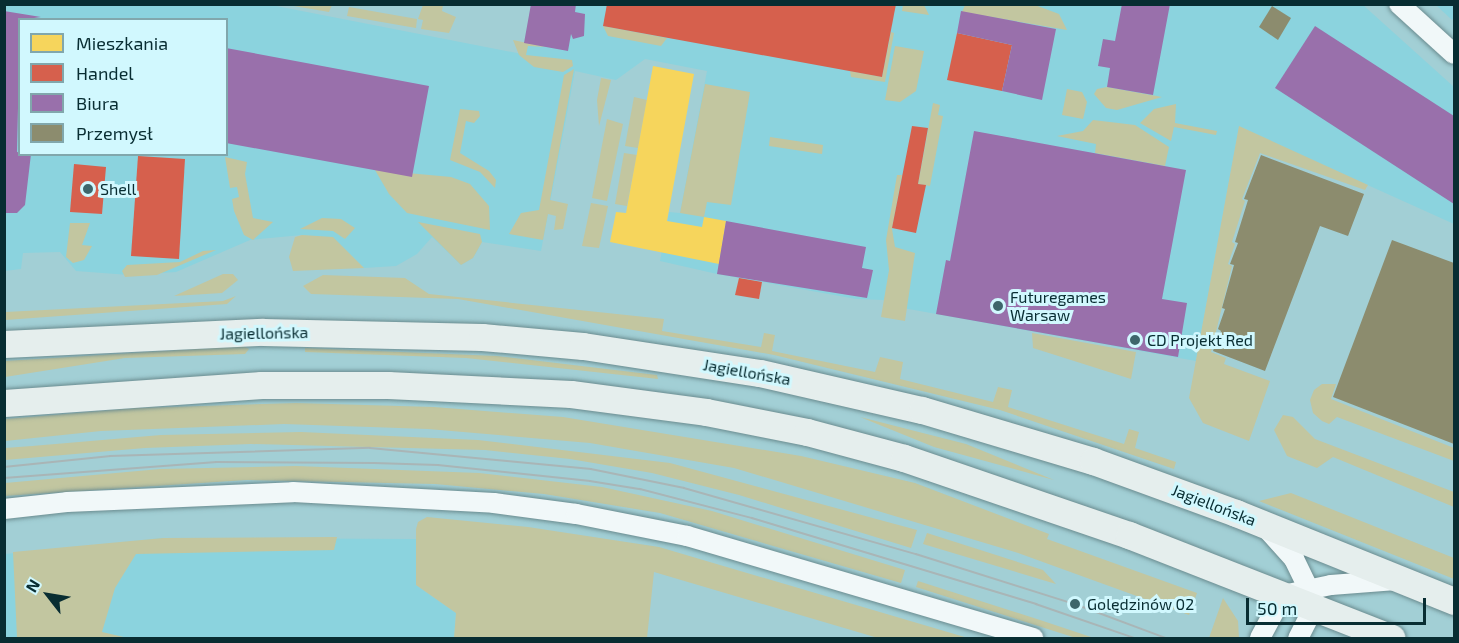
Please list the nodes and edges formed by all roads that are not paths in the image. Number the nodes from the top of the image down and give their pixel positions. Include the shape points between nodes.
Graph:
1 (1399, 4) edge
2 (1455, 54) edge
3 (4, 344) edge
4 (4, 403) edge
5 (4, 509) edge
6 (1258, 522) junction
7 (1401, 580) junction
8 (1283, 595) junction
9 (1311, 598) junction
10 (1455, 601) edge
11 (1033, 639) edge
12 (1260, 639) edge
13 (1298, 639) edge
14 (1392, 639) edge

1 - 2 street
3 - 6 main road, Jagiellońska via 263,332 482,337 583,346 760,373 922,410 1093,461
4 - 8 main road via 261,385 512,389 636,401 807,432 894,455 1129,535
5 - 11 street via 67,502 292,492 494,503 687,536
6 - 7 main road, Jagiellońska
6 - 9 street via 1284,545
7 - 9 street
7 - 10 main road, Jagiellońska
8 - 9 main road
8 - 12 street
9 - 13 street
9 - 14 main road

